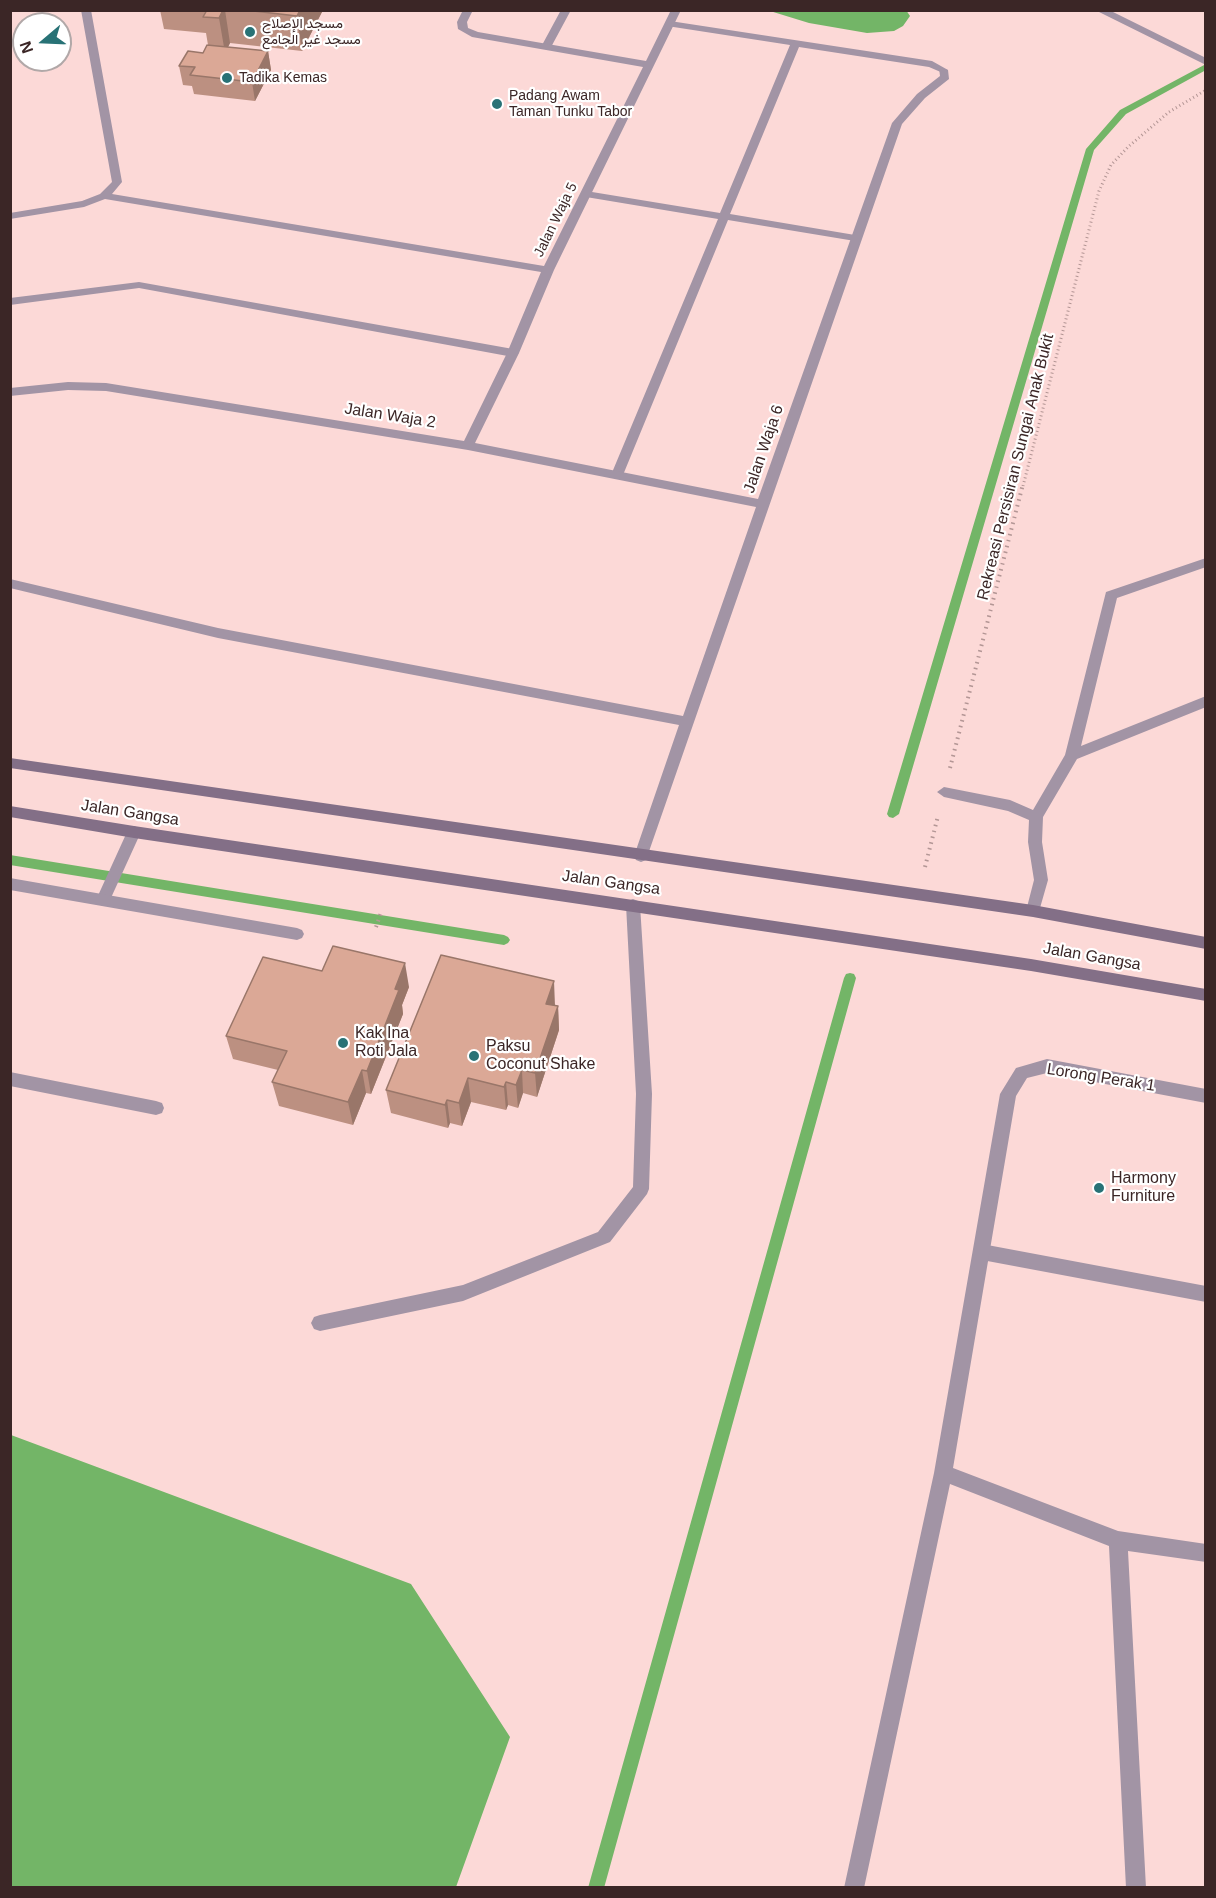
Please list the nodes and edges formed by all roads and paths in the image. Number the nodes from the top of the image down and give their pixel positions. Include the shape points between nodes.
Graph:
1 (86, 10) edge
2 (468, 10) edge
3 (566, 10) edge
4 (676, 10) edge
5 (1100, 10) edge
6 (670, 24) junction
7 (796, 43) junction
8 (546, 47) junction
9 (1206, 63) edge
10 (650, 65) junction
11 (1206, 90) edge
12 (586, 195) junction
13 (104, 196) junction
14 (10, 216) edge
15 (725, 216) junction
16 (855, 238) junction
17 (548, 270) junction
18 (10, 302) edge
19 (513, 353) junction
20 (10, 392) edge
21 (468, 446) junction
22 (617, 475) junction
23 (762, 504) junction
24 (1206, 562) edge
25 (10, 583) edge
26 (1206, 701) edge
27 (688, 722) junction
28 (1072, 755) junction
29 (10, 763) edge
30 (944, 792) junction
31 (10, 811) edge
32 (1036, 817) junction
33 (130, 838) junction
34 (641, 856) junction
35 (10, 884) edge
36 (918, 894) junction
37 (103, 900) junction
38 (633, 905) junction
39 (382, 910) dead end
40 (1033, 911) junction
41 (376, 927) dead end
42 (297, 934) dead end
43 (1206, 943) edge
44 (1206, 995) edge
45 (10, 1079) edge
46 (1206, 1096) edge
47 (156, 1108) dead end
48 (982, 1252) junction
49 (1206, 1294) edge
50 (320, 1323) dead end
51 (943, 1473) junction
52 (1118, 1540) junction
53 (1206, 1553) edge
54 (854, 1887) edge
55 (1136, 1887) edge

1 - 13 street via 117,182
2 - 8 street via 462,22 463,29 469,32
3 - 8 street
4 - 6 street, Jalan Waja 5
5 - 9 street
6 - 7 street
6 - 10 street, Jalan Waja 5
7 - 15 street
7 - 16 street, Jalan Waja 6 via 932,64 944,70 945,77 897,123
8 - 10 street
10 - 12 street, Jalan Waja 5
11 - 30 path, Rekreasi Persisiran Sungai Anak Bukit via 1169,112 1128,147 1111,165 1099,191
12 - 15 street
12 - 17 street, Jalan Waja 5
13 - 14 street via 84,204
13 - 17 street
15 - 16 street
15 - 22 street
16 - 23 street, Jalan Waja 6
17 - 19 street, Jalan Waja 5
18 - 19 street via 139,285
19 - 21 street, Jalan Waja 5
20 - 21 street, Jalan Waja 2 via 106,387
21 - 22 street, Jalan Waja 2
22 - 23 street, Jalan Waja 2
23 - 27 street, Jalan Waja 6
24 - 28 street via 1111,595
25 - 27 street via 218,633
26 - 28 street
27 - 34 street, Jalan Waja 6
28 - 32 street
29 - 34 main road, Jalan Gangsa
30 - 32 street
30 - 36 path, Rekreasi Persisiran Sungai Anak Bukit
31 - 33 main road, Jalan Gangsa
32 - 40 street via 1041,880
33 - 37 street
33 - 38 main road, Jalan Gangsa
34 - 36 main road, Jalan Gangsa
35 - 37 street
36 - 40 main road, Jalan Gangsa
37 - 42 street
38 - 44 main road, Jalan Gangsa
38 - 50 street via 644,1094 641,1189 604,1237 464,1293
39 - 41 path
40 - 43 main road, Jalan Gangsa
45 - 47 street
46 - 48 street, Lorong Perak 1 via 1047,1066 1022,1073 1008,1094
48 - 49 street
48 - 51 street
51 - 52 street
51 - 54 street
52 - 53 street
52 - 55 street

